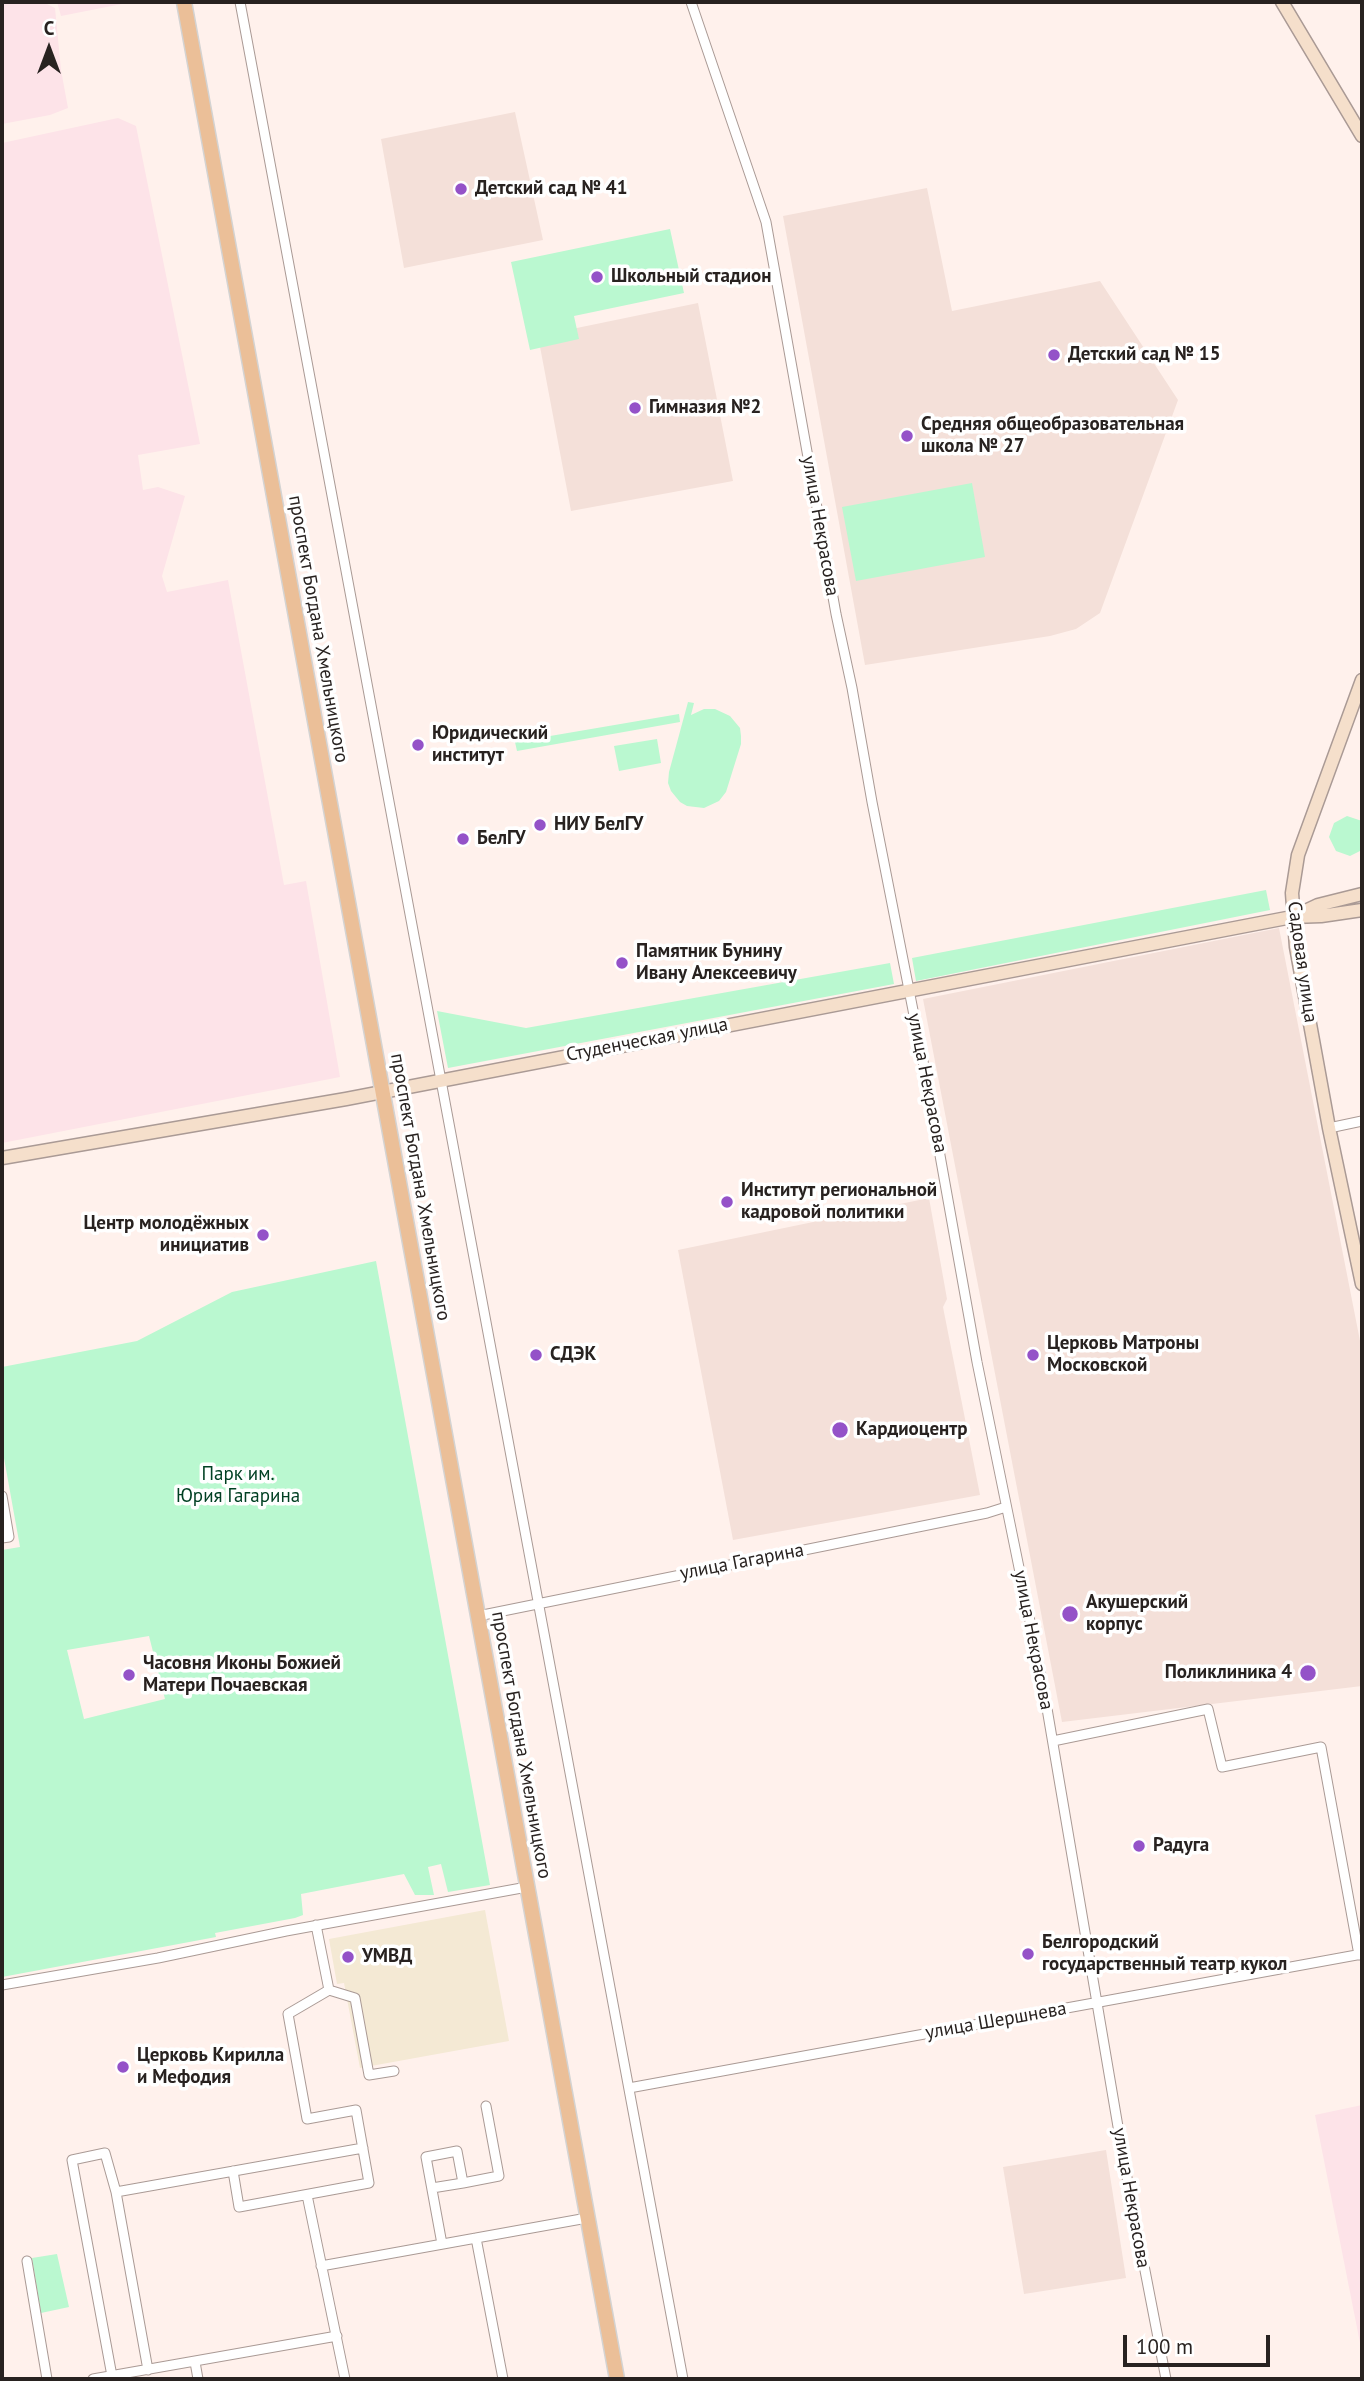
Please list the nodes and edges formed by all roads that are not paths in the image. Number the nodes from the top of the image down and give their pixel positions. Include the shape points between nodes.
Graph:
1 (184, 2) edge
2 (240, 2) edge
3 (691, 2) edge
4 (1282, 2) edge
5 (1362, 136) edge
6 (1362, 680) edge
7 (1362, 894) edge
8 (1362, 910) edge
9 (1292, 917) junction
10 (909, 990) junction
11 (442, 1079) junction
12 (383, 1091) junction
13 (1362, 1121) edge
14 (1329, 1128) junction
15 (2, 1158) edge
16 (1362, 1284) edge
17 (2, 1496) edge
18 (1006, 1507) junction
19 (2, 1538) edge
20 (539, 1603) junction
21 (478, 1616) junction
22 (1053, 1741) junction
23 (527, 1887) junction
24 (317, 1925) junction
25 (1361, 1954) edge
26 (2, 1985) edge
27 (329, 1990) junction
28 (1097, 2002) junction
29 (394, 2071) dead end
30 (629, 2088) junction
31 (486, 2106) dead end
32 (363, 2148) junction
33 (233, 2171) junction
34 (463, 2183) junction
35 (432, 2188) junction
36 (116, 2192) junction
37 (307, 2194) junction
38 (587, 2218) junction
39 (476, 2238) junction
40 (442, 2244) junction
41 (27, 2261) dead end
42 (321, 2266) junction
43 (337, 2336) junction
44 (195, 2361) junction
45 (148, 2370) junction
46 (112, 2376) junction
47 (47, 2379) edge
48 (93, 2379) edge
49 (198, 2379) edge
50 (345, 2379) edge
51 (503, 2379) edge
52 (617, 2379) edge
53 (683, 2379) edge
54 (1166, 2379) edge

1 - 12 main road, проспект Богдана Хмельницкого
2 - 11 street
3 - 10 street, улица Некрасова via 766,222
4 - 5 main road
6 - 9 main road, Садовая улица via 1298,855
7 - 9 main road, Студенческая улица
8 - 9 main road, Студенческая улица
9 - 10 main road, Студенческая улица
9 - 14 main road, Садовая улица
10 - 11 main road, Студенческая улица
10 - 18 street, улица Некрасова
11 - 12 main road, Студенческая улица
11 - 20 street
12 - 15 main road, Студенческая улица
12 - 21 main road, проспект Богдана Хмельницкого
13 - 14 street
14 - 16 main road, Садовая улица
17 - 19 street via 9,1537
18 - 20 street, улица Гагарина
18 - 22 street, улица Некрасова
20 - 21 street, улица Гагарина
20 - 30 street
21 - 23 main road, проспект Богдана Хмельницкого
22 - 25 street via 1208,1709 1222,1767 1321,1746
22 - 28 street, улица Некрасова
23 - 24 street
23 - 38 main road, проспект Богдана Хмельницкого
24 - 26 street
24 - 27 street
25 - 28 street, улица Шершнева
27 - 29 street via 355,1998 369,2075
27 - 32 street via 288,2014 307,2119 356,2110
28 - 30 street, улица Шершнева
28 - 54 street, улица Некрасова
30 - 53 street
31 - 34 street via 499,2176
32 - 33 street
32 - 37 street via 369,2183
33 - 36 street
33 - 37 street via 239,2207
34 - 35 street
34 - 35 street via 457,2151 426,2157
35 - 40 street
36 - 45 street
36 - 46 street via 106,2153 72,2160
37 - 42 street
38 - 39 street
38 - 52 main road, проспект Богдана Хмельницкого
39 - 40 street
39 - 51 street
40 - 42 street
41 - 47 street
42 - 43 street
43 - 44 street
43 - 50 street
44 - 45 street
44 - 49 street
45 - 46 street
46 - 48 street

